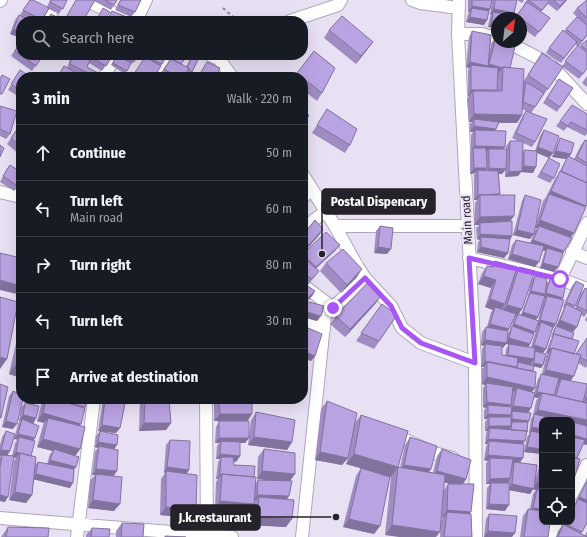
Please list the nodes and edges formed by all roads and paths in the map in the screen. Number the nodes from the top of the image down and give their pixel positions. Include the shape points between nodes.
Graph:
1 (85, 0) edge
2 (146, 0) edge
3 (341, 0) edge
4 (412, 0) edge
5 (459, 4) edge
6 (222, 8) dead end
7 (119, 16) edge
8 (138, 16) edge
9 (232, 16) edge
10 (305, 16) edge
11 (458, 34) junction
12 (491, 36) edge
13 (519, 48) edge
14 (113, 60) edge
15 (166, 60) edge
16 (221, 60) edge
17 (107, 72) edge
18 (160, 72) edge
19 (229, 72) edge
20 (587, 104) edge
21 (0, 192) edge
22 (308, 194) edge
23 (16, 196) edge
24 (326, 211) junction
25 (587, 222) edge
26 (335, 226) junction
27 (468, 226) junction
28 (308, 227) edge
29 (572, 252) junction
30 (469, 258) junction
31 (587, 258) edge
32 (365, 278) junction
33 (560, 279) junction
34 (308, 289) edge
35 (587, 289) edge
36 (333, 308) junction
37 (308, 323) edge
38 (324, 329) junction
39 (475, 363) junction
40 (93, 404) edge
41 (206, 404) edge
42 (381, 429) edge
43 (476, 464) junction
44 (587, 465) edge
45 (575, 489) edge
46 (0, 518) edge
47 (79, 524) junction
48 (207, 536) edge
49 (77, 537) edge
50 (232, 537) edge
51 (302, 537) edge
52 (476, 537) edge

1 - 7 street
2 - 8 street
3 - 10 street via 338,5
4 - 5 street via 420,3
5 - 11 street, Main road
6 - 9 path
11 - 12 street
11 - 27 street, Main road
13 - 20 street via 550,64
14 - 17 street
15 - 18 street
16 - 19 street
21 - 23 street
22 - 24 street
24 - 26 street
24 - 28 street
25 - 29 street
26 - 27 street
26 - 32 street
27 - 30 street, Main road
29 - 31 street
29 - 33 street
30 - 33 street
30 - 39 street, Main road
32 - 36 street
32 - 39 street via 391,306 402,328 421,343
33 - 35 street
34 - 36 street
36 - 38 street via 325,315
37 - 38 street
38 - 51 street via 320,408
39 - 43 street, Main road
40 - 47 street
41 - 48 street
42 - 43 street via 434,453
43 - 52 street, Main road
44 - 45 street
46 - 47 street
47 - 48 street
47 - 49 street
48 - 50 street

